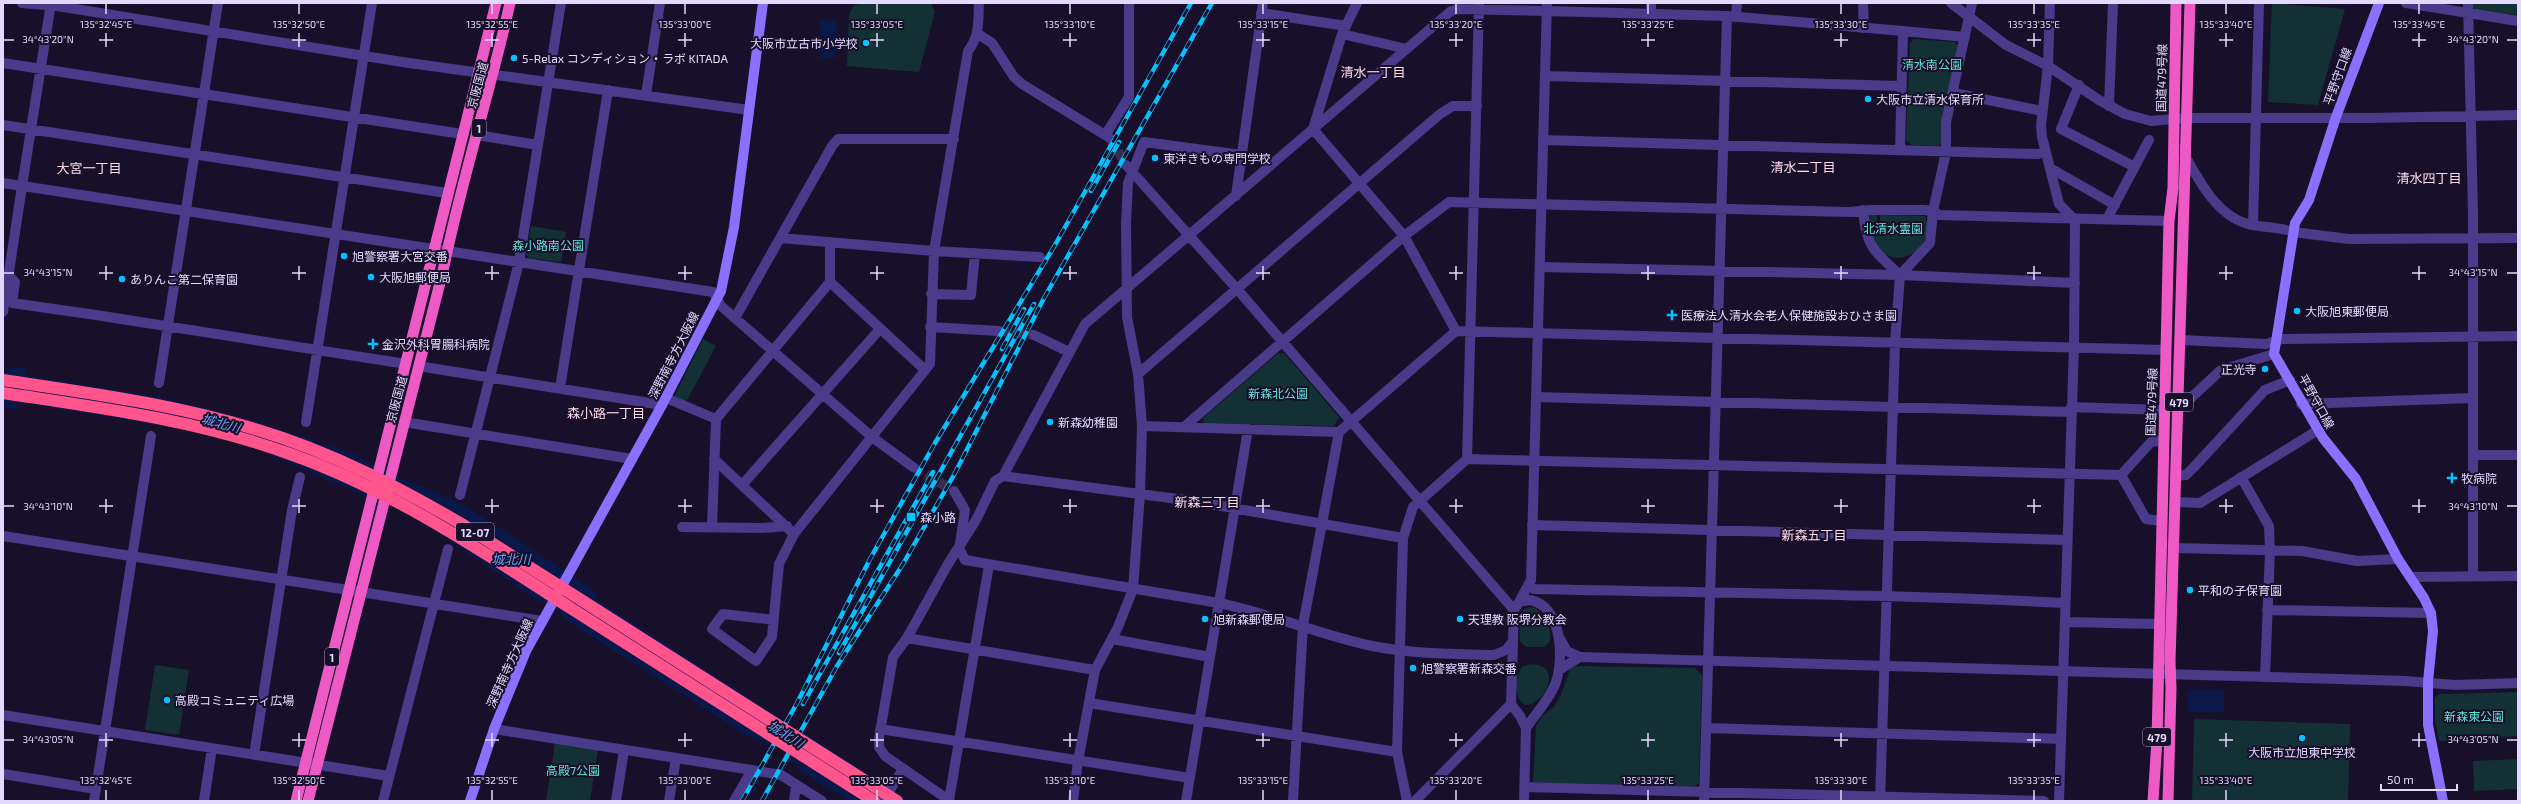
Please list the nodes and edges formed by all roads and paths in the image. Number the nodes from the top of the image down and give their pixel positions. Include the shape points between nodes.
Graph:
1 (22, 3) edge
2 (218, 3) edge
3 (372, 3) edge
4 (496, 3) edge
5 (510, 3) edge
6 (561, 3) edge
7 (660, 3) edge
8 (763, 3) edge
9 (979, 3) edge
10 (1128, 3) edge
11 (1356, 3) edge
12 (1651, 3) edge
13 (1736, 3) edge
14 (1863, 3) edge
15 (1951, 3) edge
16 (1972, 3) edge
17 (2050, 3) edge
18 (2113, 3) edge
19 (2176, 3) edge
20 (2190, 3) edge
21 (2259, 3) edge
22 (2379, 3) edge
23 (2406, 3) edge
24 (51, 5) edge
25 (1478, 6) edge
26 (1547, 7) edge
27 (1262, 8) edge
28 (2468, 8) edge
29 (1651, 14) junction
30 (1969, 16) junction
31 (1732, 17) junction
32 (2518, 21) edge
33 (1864, 28) junction
34 (1344, 30) junction
35 (214, 31) junction
36 (1903, 31) junction
37 (978, 34) junction
38 (1965, 36) junction
39 (1407, 49) junction
40 (364, 55) junction
41 (3, 63) edge
42 (2048, 66) junction
43 (40, 69) junction
44 (479, 70) junction
45 (494, 73) junction
46 (1545, 76) junction
47 (1725, 81) junction
48 (548, 82) junction
49 (2079, 85) junction
50 (1901, 86) junction
51 (608, 90) junction
52 (1954, 93) junction
53 (205, 94) junction
54 (646, 95) junction
55 (1477, 106) junction
56 (2109, 106) junction
57 (749, 110) junction
58 (2042, 111) junction
59 (2518, 114) edge
60 (2470, 115) junction
61 (354, 117) junction
62 (2336, 117) junction
63 (2186, 118) junction
64 (2257, 119) junction
65 (2173, 120) junction
66 (3, 125) edge
67 (31, 130) junction
68 (1313, 130) junction
69 (462, 134) junction
70 (478, 134) junction
71 (954, 139) junction
72 (1543, 140) junction
73 (2149, 140) dead end
74 (538, 145) junction
75 (1722, 145) junction
76 (1900, 150) junction
77 (1946, 152) junction
78 (2045, 152) junction
79 (196, 154) junction
80 (1242, 155) junction
81 (2186, 157) junction
82 (2133, 166) junction
83 (1129, 168) junction
84 (2050, 168) junction
85 (345, 178) junction
86 (3, 183) edge
87 (1360, 183) junction
88 (22, 186) junction
89 (447, 193) junction
90 (1236, 196) junction
91 (1474, 202) junction
92 (1542, 204) junction
93 (2115, 205) junction
94 (1721, 208) junction
95 (1863, 210) junction
96 (186, 211) junction
97 (1933, 211) junction
98 (2107, 219) junction
99 (2075, 220) junction
100 (2169, 221) junction
101 (2253, 225) junction
102 (2293, 232) junction
103 (337, 234) junction
104 (1190, 236) junction
105 (1404, 236) junction
106 (780, 238) junction
107 (2518, 238) edge
108 (2472, 239) junction
109 (830, 242) junction
110 (435, 249) junction
111 (446, 251) junction
112 (934, 251) junction
113 (975, 253) junction
114 (1040, 257) dead end
115 (519, 262) junction
116 (1540, 267) junction
117 (579, 271) junction
118 (1720, 272) junction
119 (1900, 275) junction
120 (9, 276) junction
121 (830, 282) junction
122 (2075, 283) junction
123 (1237, 289) junction
124 (1126, 291) junction
125 (931, 294) junction
126 (717, 298) junction
127 (4, 301) edge
128 (3, 312) edge
129 (735, 318) junction
130 (168, 327) junction
131 (930, 327) junction
132 (880, 329) junction
133 (999, 331) tunnel mouth
134 (1456, 331) junction
135 (1470, 331) junction
136 (1538, 332) junction
137 (1034, 335) tunnel mouth
138 (2473, 336) junction
139 (2518, 336) edge
140 (1717, 338) junction
141 (2181, 340) junction
142 (2275, 341) junction
143 (1282, 342) junction
144 (1895, 343) junction
145 (2074, 346) junction
146 (317, 350) junction
147 (2166, 350) junction
148 (773, 351) junction
149 (1069, 352) junction
150 (2274, 354) junction
151 (406, 364) junction
152 (418, 366) junction
153 (925, 370) junction
154 (1138, 374) junction
155 (490, 378) junction
156 (3, 380) edge
157 (2290, 380) junction
158 (159, 383) dead end
159 (560, 388) junction
160 (3, 393) edge
161 (823, 393) junction
162 (1536, 397) junction
163 (2473, 398) junction
164 (664, 401) junction
165 (1716, 402) junction
166 (2301, 404) junction
167 (1895, 407) junction
168 (2071, 409) junction
169 (2179, 409) junction
170 (2164, 410) junction
171 (716, 419) junction
172 (306, 422) dead end
173 (404, 422) junction
174 (1350, 422) junction
175 (1142, 426) junction
176 (1184, 427) junction
177 (1248, 429) junction
178 (2318, 430) junction
179 (1338, 432) junction
180 (477, 434) junction
181 (151, 436) dead end
182 (872, 437) junction
183 (2163, 440) junction
184 (2473, 455) junction
185 (2518, 455) edge
186 (632, 459) junction
187 (714, 459) junction
188 (1467, 459) junction
189 (1534, 461) junction
190 (913, 467) tunnel mouth
191 (1713, 467) junction
192 (1892, 469) junction
193 (2068, 474) junction
194 (2121, 475) junction
195 (1003, 476) junction
196 (2177, 476) junction
197 (2241, 476) junction
198 (300, 477) dead end
199 (742, 485) junction
200 (954, 492) tunnel mouth
201 (1140, 494) junction
202 (460, 495) dead end
203 (1419, 501) junction
204 (2176, 502) junction
205 (1235, 507) junction
206 (2161, 521) junction
207 (1322, 524) junction
208 (1532, 525) junction
209 (787, 526) junction
210 (682, 527) dead end
211 (712, 527) junction
212 (1712, 530) junction
213 (794, 534) junction
214 (1890, 534) junction
215 (3, 536) edge
216 (1404, 538) junction
217 (2067, 540) junction
218 (959, 548) junction
219 (2174, 548) junction
220 (448, 550) dead end
221 (2270, 551) junction
222 (132, 556) junction
223 (2398, 559) junction
224 (989, 565) junction
225 (2474, 576) junction
226 (2518, 576) edge
227 (2410, 577) junction
228 (281, 580) junction
229 (1532, 585) junction
230 (1133, 589) junction
231 (348, 590) junction
232 (361, 592) junction
233 (1710, 594) junction
234 (1887, 594) junction
235 (1220, 603) junction
236 (1540, 603) junction
237 (2065, 603) junction
238 (433, 604) junction
239 (1517, 606) junction
240 (2267, 610) junction
241 (2431, 614) junction
242 (543, 620) junction
243 (774, 620) junction
244 (2065, 622) junction
245 (2158, 624) junction
246 (1303, 625) junction
247 (1558, 636) junction
248 (907, 638) junction
249 (1112, 639) junction
250 (1511, 644) junction
251 (974, 650) junction
252 (1400, 650) junction
253 (1210, 657) junction
254 (1580, 657) junction
255 (1708, 661) junction
256 (1885, 666) junction
257 (1095, 670) junction
258 (1559, 670) junction
259 (2063, 671) junction
260 (2158, 673) junction
261 (2171, 674) junction
262 (2265, 676) junction
263 (2428, 682) junction
264 (2518, 683) edge
265 (1089, 703) junction
266 (1514, 708) junction
267 (1537, 711) junction
268 (3, 715) edge
269 (1199, 720) junction
270 (1526, 728) junction
271 (1706, 728) junction
272 (494, 729) junction
273 (880, 729) junction
274 (105, 731) junction
275 (1883, 734) junction
276 (1297, 736) junction
277 (2061, 739) junction
278 (958, 743) junction
279 (212, 748) junction
280 (624, 750) junction
281 (1397, 752) junction
282 (254, 755) junction
283 (676, 758) junction
284 (1078, 761) junction
285 (305, 764) junction
286 (318, 764) junction
287 (903, 769) junction
288 (752, 770) junction
289 (3, 774) edge
290 (390, 776) junction
291 (1190, 778) junction
292 (796, 785) junction
293 (1525, 787) junction
294 (96, 789) junction
295 (1704, 796) edge
296 (1880, 799) edge
297 (950, 800) edge
298 (94, 801) edge
299 (204, 801) edge
300 (296, 801) edge
301 (308, 801) edge
302 (383, 801) edge
303 (470, 801) edge
304 (616, 801) edge
305 (669, 801) edge
306 (734, 801) edge
307 (794, 801) edge
308 (822, 801) edge
309 (874, 801) edge
310 (883, 801) edge
311 (897, 801) edge
312 (1073, 801) edge
313 (1186, 801) edge
314 (1293, 801) edge
315 (1407, 801) edge
316 (1415, 801) edge
317 (1524, 801) edge
318 (2044, 801) edge
319 (2059, 801) edge
320 (2153, 801) edge
321 (2168, 801) edge
322 (2443, 801) edge

1 - 24 street
2 - 35 street
3 - 40 street
4 - 44 highway, 京阪国道 / 1
5 - 45 highway, 京阪国道 / 1
6 - 48 street
7 - 54 street
8 - 57 main road, 深野南寺方大阪線
9 - 37 street
10 - 37 street via 1129,96 1108,136 1022,84 1014,77 992,43
11 - 34 street
12 - 29 street
13 - 31 street
14 - 33 street
15 - 30 street
16 - 30 street
17 - 42 street
18 - 56 street
19 - 65 highway, 国道479号線 / 479
20 - 63 highway, 国道479号線 / 479
21 - 64 street
22 - 62 main road, 平野守口線
23 - 28 street
24 - 35 street
24 - 43 street
25 - 26 street
25 - 39 street via 1451,11
25 - 55 street
26 - 29 street
26 - 46 street
27 - 34 street
27 - 80 street
28 - 32 street
28 - 60 street
29 - 31 street
30 - 38 street
30 - 42 street via 2006,45
31 - 33 street
31 - 47 street
33 - 36 street
34 - 39 street
34 - 68 street
35 - 40 street
35 - 53 street
36 - 38 street
36 - 50 street
37 - 71 street via 976,42 968,51
38 - 52 street
39 - 68 street
40 - 44 street
40 - 61 street
41 - 43 street
42 - 49 street
42 - 58 street
43 - 53 street
43 - 67 street
44 - 45 street
44 - 69 highway, 京阪国道 / 1
45 - 48 street
45 - 70 highway, 京阪国道 / 1
46 - 47 street
46 - 72 street
47 - 50 street
47 - 75 street
48 - 51 street
48 - 74 street
49 - 56 street
49 - 82 street via 2061,129
50 - 76 street
51 - 54 street
51 - 117 street
52 - 58 street
52 - 77 street via 1946,122
53 - 61 street
53 - 79 street
54 - 57 street
55 - 87 street via 1448,108
55 - 91 street
56 - 65 street via 2140,119
57 - 126 main road, 深野南寺方大阪線 via 730,257
58 - 78 street via 2041,125
59 - 60 street
60 - 62 street
60 - 108 street
61 - 69 street
61 - 85 street
62 - 64 street
62 - 102 main road, 平野守口線 via 2309,200 2295,223
63 - 64 street
63 - 65 street
63 - 81 highway, 国道479号線 / 479
64 - 101 street
65 - 100 highway, 国道479号線 / 479
66 - 67 street
67 - 79 street
67 - 88 street
68 - 87 street
68 - 90 street
69 - 89 highway, 京阪国道 / 1
70 - 74 street
70 - 111 highway, 京阪国道 / 1
71 - 106 street via 838,139
71 - 112 street
72 - 75 street
72 - 92 street
73 - 82 street
74 - 115 street
75 - 76 street
75 - 94 street
76 - 77 street
77 - 78 street
77 - 97 street
78 - 84 street
79 - 85 street
79 - 96 street
80 - 83 street via 1144,142
80 - 90 street
81 - 101 street via 2220,207 2237,220
81 - 141 highway, 国道479号線 / 479
82 - 93 street
83 - 104 street
83 - 124 street
84 - 93 street
84 - 99 street via 2059,204
85 - 89 street
85 - 103 street
86 - 88 street
87 - 105 street
87 - 123 street
88 - 96 street
88 - 120 street
89 - 110 highway, 京阪国道 / 1
90 - 104 street
91 - 92 street
91 - 105 street via 1454,201 1444,204
91 - 135 street
92 - 94 street
92 - 116 street
93 - 98 street
94 - 95 street via 1849,212
94 - 118 street
95 - 97 street
95 - 119 street via 1865,233 1872,248
96 - 103 street
96 - 130 street
97 - 99 street via 1938,215
97 - 119 street via 1930,243
98 - 99 street
98 - 100 street
99 - 122 street
100 - 147 highway, 国道479号線 / 479
101 - 102 street
102 - 108 street via 2349,239
102 - 142 main road, 平野守口線
103 - 110 street
103 - 146 street
104 - 123 street
104 - 124 street
105 - 134 street
105 - 143 street
106 - 109 street
106 - 129 street
107 - 108 street
108 - 138 street
109 - 112 street
109 - 121 street
110 - 111 street
110 - 151 highway, 京阪国道 / 1
111 - 115 street
111 - 152 highway, 京阪国道 / 1
112 - 113 street
112 - 125 street
113 - 114 street
113 - 125 street via 971,295
115 - 117 street
115 - 155 street
116 - 118 street
116 - 136 street
117 - 126 street via 713,292
117 - 159 street
118 - 119 street
118 - 140 street
119 - 122 street
119 - 144 street
120 - 127 street
120 - 130 street via 15,282 12,303
121 - 132 street
121 - 148 street
122 - 145 street
123 - 143 street
123 - 154 street
124 - 149 street via 1085,324
124 - 154 street via 1127,316
125 - 131 street
126 - 129 street via 721,306
126 - 164 main road, 深野南寺方大阪線
127 - 128 street
129 - 148 street
130 - 146 street
130 - 158 street
131 - 133 street
131 - 153 street via 930,364
132 - 153 street
132 - 161 street
134 - 135 street
134 - 174 street
135 - 136 street
135 - 188 street
136 - 140 street
136 - 162 street
137 - 149 street
138 - 139 street
138 - 142 street via 2282,338
138 - 163 street
140 - 144 street
140 - 165 street
141 - 142 street via 2266,344
141 - 169 highway, 国道479号線 / 479
142 - 150 main road, 平野守口線
143 - 174 street
143 - 176 street
144 - 145 street
144 - 167 street
145 - 147 street
145 - 168 street
146 - 151 street
146 - 172 street
147 - 170 highway, 国道479号線 / 479
148 - 161 street
148 - 171 street
149 - 195 street
150 - 157 main road, 平野守口線
150 - 169 street via 2221,370
151 - 231 highway, 京阪国道 / 1, bridge
152 - 155 street
152 - 173 highway, 京阪国道 / 1
153 - 182 street
154 - 175 street
155 - 159 street
155 - 180 street
156 - 311 highway, 12-07, bridge via 205,416 266,432 348,463 477,533
157 - 166 main road, 平野守口線
157 - 196 street via 2264,390 2186,475
159 - 164 street
160 - 309 highway, bridge via 102,408 203,428 283,451 343,475 416,512 494,559
161 - 182 street
161 - 199 street
162 - 165 street
162 - 189 street
163 - 166 street
163 - 184 street
164 - 171 street
164 - 186 main road, 深野南寺方大阪線
165 - 167 street
165 - 191 street
166 - 178 main road, 平野守口線
167 - 168 street
167 - 192 street
168 - 170 street
168 - 193 street
169 - 196 highway, 国道479号線 / 479
170 - 183 highway, 国道479号線 / 479
171 - 187 street
173 - 180 street
173 - 232 highway, 京阪国道 / 1, bridge
174 - 179 street
174 - 203 street
175 - 176 street
175 - 201 street
176 - 177 street
177 - 179 street
177 - 205 street
178 - 197 street
178 - 223 main road, 平野守口線 via 2356,478
179 - 207 street
180 - 186 street
180 - 202 street via 474,437
181 - 222 street
182 - 190 street
182 - 213 street
183 - 194 street via 2151,442
183 - 206 highway, 国道479号線 / 479
184 - 185 street
184 - 225 street
186 - 242 main road, 深野南寺方大阪線, bridge
187 - 199 street
187 - 211 street
188 - 189 street
188 - 203 street
189 - 191 street
189 - 208 street
191 - 192 street
191 - 212 street
192 - 193 street
192 - 214 street
193 - 194 street
193 - 217 street
194 - 206 street via 2146,518
195 - 201 street
195 - 218 street via 995,481
196 - 204 highway, 国道479号線 / 479
197 - 204 street via 2200,503
197 - 221 street via 2269,526
198 - 228 street
199 - 209 street
200 - 218 street via 965,510
201 - 205 street
201 - 230 street
203 - 216 street via 1413,507
203 - 239 street
204 - 219 highway, 国道479号線 / 479
205 - 207 street
205 - 235 street
206 - 245 highway, 国道479号線 / 479
207 - 216 street
207 - 246 street
208 - 212 street
208 - 229 street
209 - 211 street
209 - 213 street
210 - 211 street
212 - 214 street
212 - 233 street
213 - 243 street via 779,564
214 - 217 street
214 - 234 street
215 - 222 street
216 - 252 street
217 - 237 street
218 - 224 street via 965,560
218 - 248 street
219 - 221 street
219 - 261 highway, 国道479号線 / 479
220 - 238 street
221 - 223 street via 2302,551 2357,561
221 - 240 street
222 - 228 street
222 - 274 street
223 - 227 main road, 平野守口線
224 - 230 street
224 - 251 street
225 - 226 street
225 - 227 street
227 - 241 main road, 平野守口線
228 - 231 street
228 - 282 street
229 - 233 street
229 - 236 street
229 - 239 street
230 - 235 street
230 - 249 street
231 - 232 street
231 - 285 highway, 京阪国道 / 1
232 - 238 street
232 - 286 highway, 京阪国道 / 1
233 - 234 street
233 - 255 street
234 - 237 street
234 - 256 street
235 - 246 street
235 - 253 street
236 - 239 street via 1530,600
236 - 247 street via 1552,618
237 - 244 street
238 - 242 street
238 - 290 street
239 - 250 street
240 - 241 street
240 - 262 street
241 - 263 main road, 平野守口線 via 2433,632
242 - 272 main road, 深野南寺方大阪線 via 526,651
243 - 243 street via 772,637 756,661 712,629 723,614
244 - 245 street
244 - 259 street
245 - 260 highway, 国道479号線 / 479
246 - 252 street via 1372,646
246 - 276 street
247 - 254 street via 1567,651
247 - 258 street
248 - 251 street
248 - 273 street via 893,657
249 - 253 street
249 - 257 street
250 - 252 street via 1506,650 1494,655
250 - 266 street
251 - 257 street
251 - 278 street
252 - 281 street
253 - 269 street
254 - 255 street
254 - 258 street
255 - 256 street
255 - 271 street
256 - 259 street
256 - 275 street
257 - 265 street
258 - 267 street via 1552,692
259 - 260 street
259 - 277 street
260 - 261 street
260 - 320 highway, 国道479号線 / 479
261 - 262 street
261 - 321 highway, 国道479号線 / 479
262 - 263 street
263 - 264 street via 2455,685
263 - 322 main road, 平野守口線 via 2428,725
265 - 269 street
265 - 284 street
266 - 267 street via 1526,713
266 - 270 street
266 - 316 street
267 - 270 street
268 - 274 street
269 - 276 street
269 - 291 street
270 - 293 street
271 - 275 street
271 - 295 street
272 - 280 street
272 - 303 main road, 深野南寺方大阪線
273 - 278 street
273 - 287 street via 881,752
274 - 279 street
274 - 294 street
275 - 277 street
275 - 296 street
276 - 281 street
276 - 314 street
277 - 319 street
278 - 284 street
278 - 297 street
279 - 282 street
279 - 299 street
280 - 283 street
280 - 304 street
281 - 315 street
282 - 285 street
283 - 288 street
283 - 305 street
284 - 291 street
284 - 312 street
285 - 286 street
285 - 300 highway, 京阪国道 / 1
286 - 290 street
286 - 301 highway, 京阪国道 / 1
287 - 297 street
287 - 310 street
288 - 292 street via 780,775
288 - 306 street
289 - 294 street
290 - 302 street
291 - 313 street
292 - 307 street
292 - 308 street
293 - 295 street
293 - 317 street
294 - 298 street
295 - 296 street
296 - 318 street

